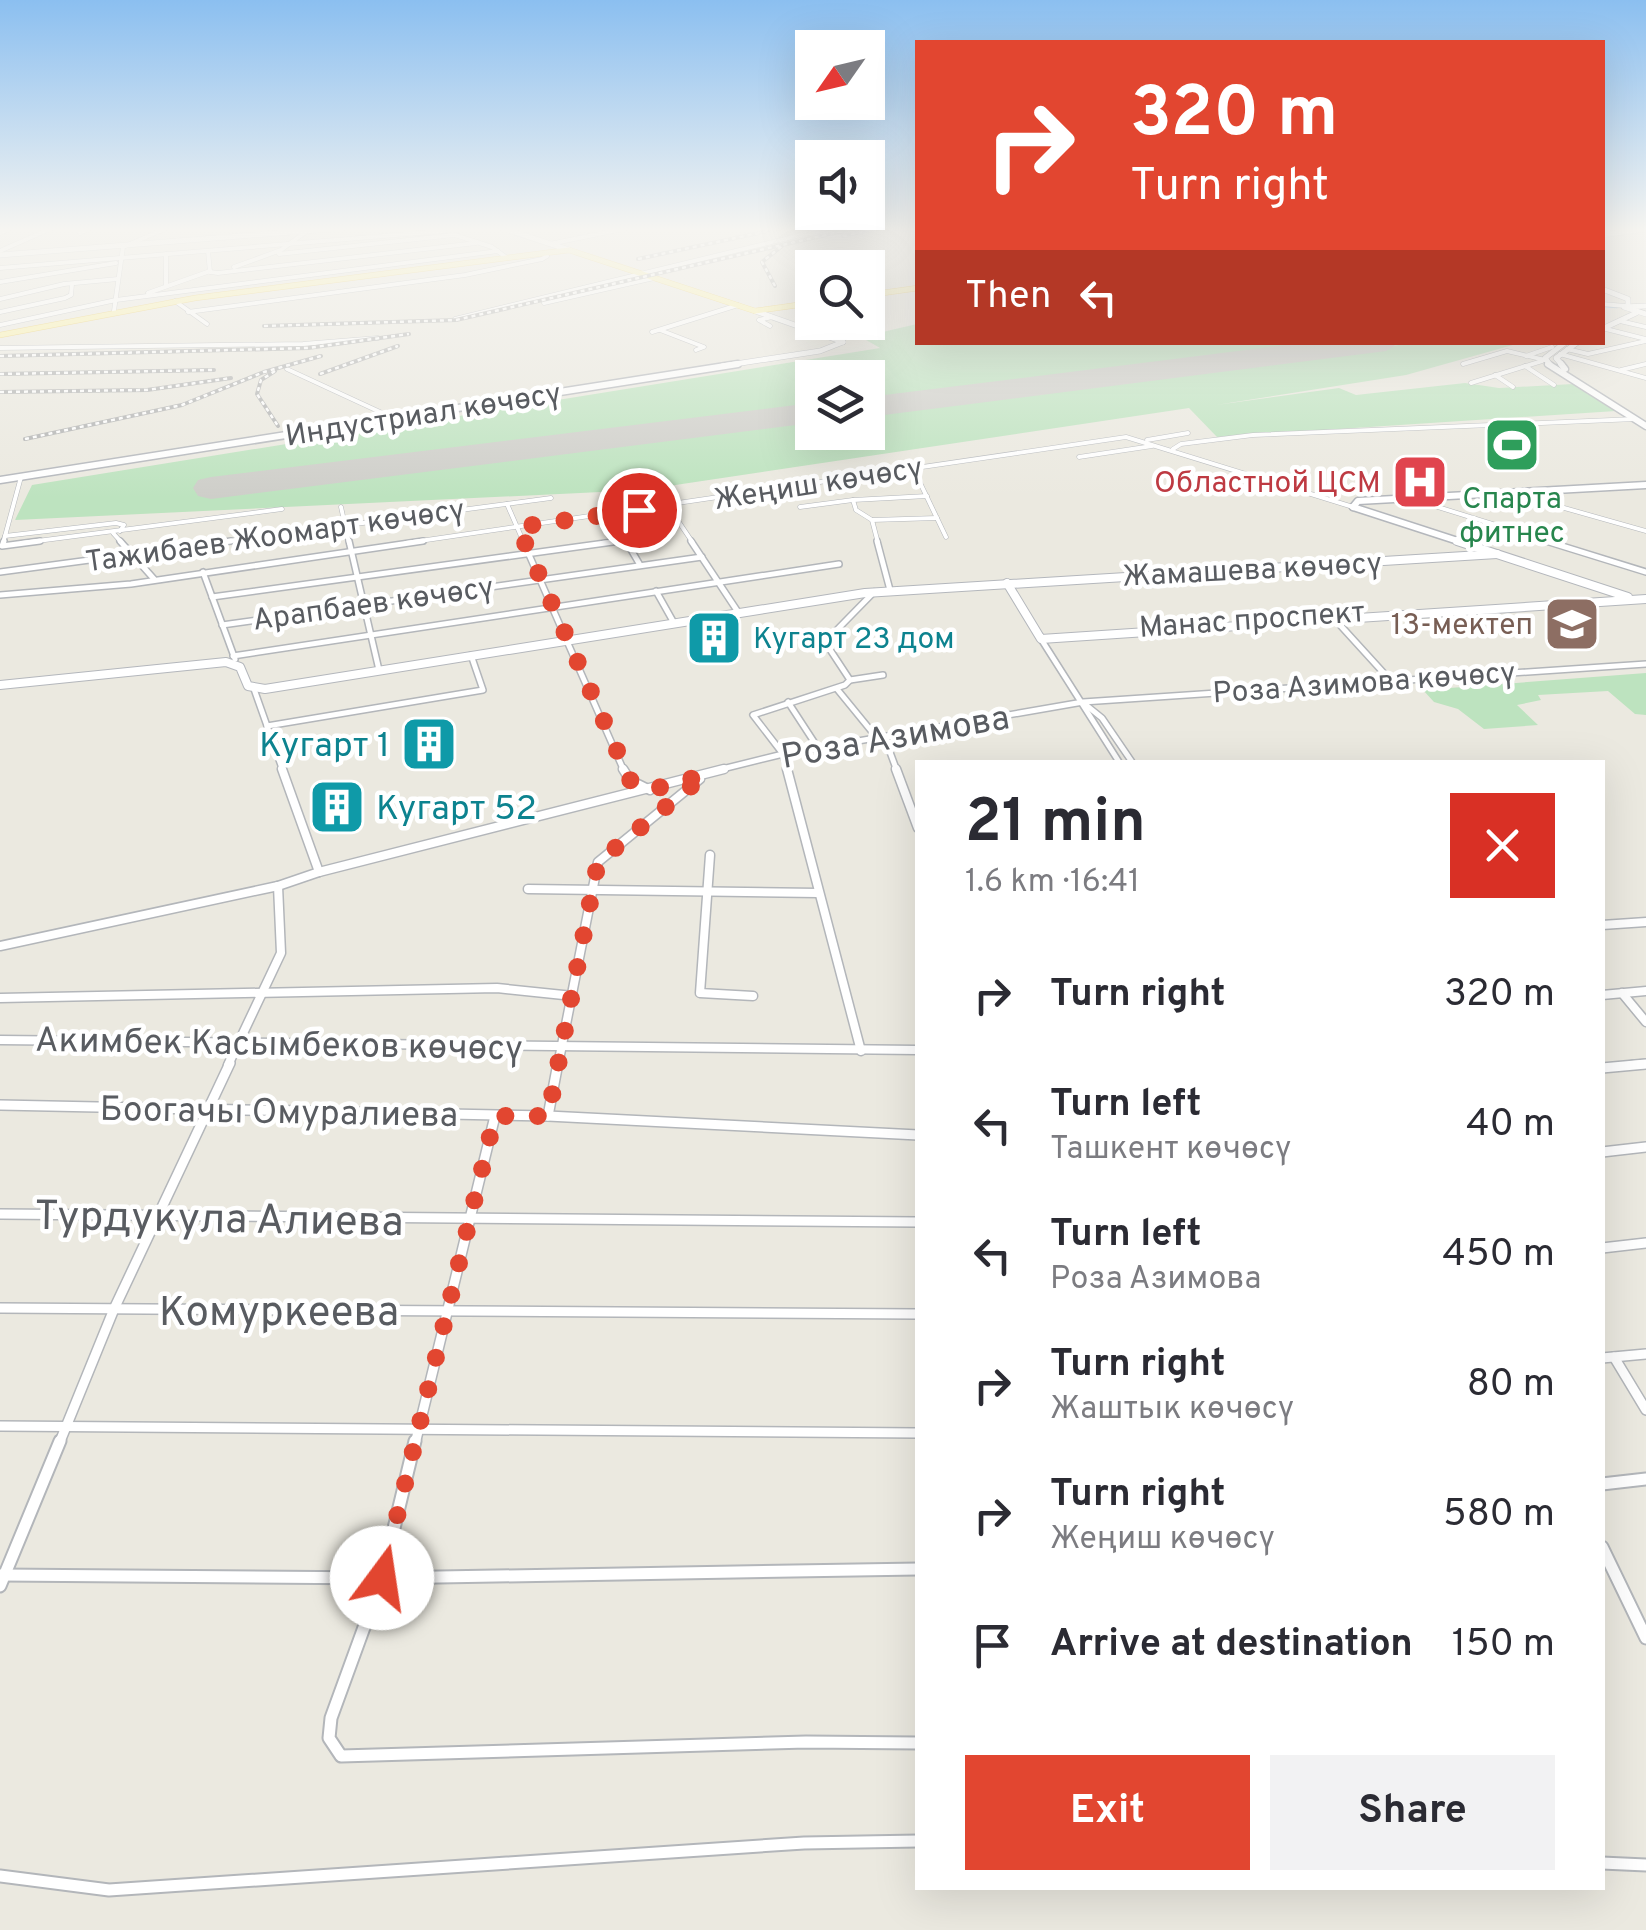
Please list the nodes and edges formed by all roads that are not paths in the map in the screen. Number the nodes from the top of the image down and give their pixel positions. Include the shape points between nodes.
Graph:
1 (29, 318) edge
2 (80, 318) edge
3 (198, 318) edge
4 (459, 318) edge
5 (697, 318) edge
6 (767, 318) edge
7 (775, 318) edge
8 (1626, 318) edge
9 (455, 319) dead end
10 (1620, 321) junction
11 (0, 324) edge
12 (207, 324) dead end
13 (770, 326) dead end
14 (1605, 326) edge
15 (1646, 327) edge
16 (1605, 328) edge
17 (660, 330) junction
18 (652, 332) dead end
19 (0, 335) edge
20 (378, 338) dead end
21 (1646, 340) edge
22 (1566, 346) edge
23 (0, 348) edge
24 (1552, 348) dead end
25 (696, 350) dead end
26 (1560, 354) junction
27 (1526, 356) junction
28 (1544, 360) junction
29 (1463, 364) dead end
30 (1646, 364) edge
31 (1526, 366) junction
32 (287, 369) dead end
33 (1619, 370) junction
34 (1495, 376) junction
35 (1646, 378) edge
36 (1471, 383) dead end
37 (1554, 385) dead end
38 (1513, 387) dead end
39 (1586, 388) junction
40 (1594, 388) junction
41 (1630, 417) junction
42 (393, 418) junction
43 (1646, 423) edge
44 (1188, 433) dead end
45 (1143, 440) junction
46 (1156, 445) junction
47 (1177, 452) junction
48 (1080, 457) dead end
49 (914, 468) junction
50 (21, 477) junction
51 (0, 480) edge
52 (1646, 484) edge
53 (1508, 492) junction
54 (927, 496) junction
55 (551, 498) dead end
56 (1408, 498) junction
57 (852, 500) junction
58 (507, 504) junction
59 (668, 506) junction
60 (341, 507) dead end
61 (800, 507) dead end
62 (1353, 507) junction
63 (282, 510) dead end
64 (611, 515) junction
65 (937, 518) junction
66 (872, 520) junction
67 (345, 526) junction
68 (518, 527) junction
69 (1646, 528) edge
70 (117, 532) junction
71 (5, 536) junction
72 (946, 537) dead end
73 (627, 540) junction
74 (1, 546) edge
75 (351, 551) junction
76 (530, 553) junction
77 (1497, 554) junction
78 (131, 555) junction
79 (702, 557) junction
80 (838, 564) dead end
81 (640, 565) junction
82 (0, 572) edge
83 (203, 572) junction
84 (1646, 572) edge
85 (358, 577) junction
86 (154, 579) junction
87 (541, 579) junction
88 (718, 582) junction
89 (1007, 582) junction
90 (890, 590) junction
91 (656, 591) junction
92 (874, 592) junction
93 (0, 595) edge
94 (1622, 595) junction
95 (212, 597) junction
96 (1644, 599) edge
97 (1559, 601) junction
98 (364, 605) junction
99 (554, 607) junction
100 (738, 612) junction
101 (1332, 617) junction
102 (674, 622) junction
103 (222, 625) junction
104 (371, 635) junction
105 (1039, 636) junction
106 (569, 639) junction
107 (471, 655) junction
108 (235, 660) junction
109 (1646, 664) edge
110 (380, 670) junction
111 (883, 675) dead end
112 (850, 680) junction
113 (1391, 681) junction
114 (0, 685) edge
115 (254, 689) junction
116 (837, 689) junction
117 (788, 702) junction
118 (1082, 702) junction
119 (268, 726) junction
120 (881, 737) junction
121 (818, 748) junction
122 (783, 754) junction
123 (1117, 760) edge
124 (1131, 760) edge
125 (705, 775) junction
126 (650, 790) junction
127 (915, 821) edge
128 (710, 855) dead end
129 (319, 872) junction
130 (278, 886) junction
131 (528, 890) dead end
132 (593, 891) junction
133 (706, 892) junction
134 (818, 893) junction
135 (1646, 922) edge
136 (1605, 925) edge
137 (0, 946) edge
138 (264, 990) junction
139 (1646, 992) edge
140 (1622, 993) junction
141 (1605, 995) edge
142 (573, 996) junction
143 (754, 996) dead end
144 (0, 998) edge
145 (1646, 1022) edge
146 (0, 1040) edge
147 (240, 1042) junction
148 (562, 1046) junction
149 (915, 1050) edge
150 (861, 1052) junction
151 (1646, 1064) edge
152 (1605, 1068) edge
153 (0, 1105) edge
154 (206, 1111) junction
155 (495, 1116) junction
156 (548, 1116) junction
157 (915, 1135) edge
158 (1646, 1147) edge
159 (1605, 1152) edge
160 (0, 1214) edge
161 (157, 1216) junction
162 (471, 1220) junction
163 (915, 1222) edge
164 (1646, 1243) edge
165 (1605, 1248) edge
166 (0, 1308) edge
167 (114, 1309) junction
168 (449, 1311) junction
169 (915, 1314) edge
170 (1646, 1354) edge
171 (1608, 1358) edge
172 (1646, 1410) edge
173 (0, 1426) edge
174 (67, 1427) junction
175 (418, 1432) junction
176 (915, 1433) edge
177 (1646, 1479) edge
178 (1605, 1484) edge
179 (1605, 1553) edge
180 (915, 1569) edge
181 (382, 1578) junction
182 (2, 1579) edge
183 (1645, 1634) edge
184 (915, 1743) edge
185 (915, 1842) edge
186 (1605, 1862) edge
187 (1646, 1865) edge
188 (0, 1876) edge

1 - 11 street
2 - 19 main road
3 - 12 street
4 - 9 street
5 - 17 street
6 - 13 street via 759,320
7 - 42 main road, Индустриал көчөсү via 843,342 820,351
8 - 10 main road
10 - 14 main road
10 - 15 street
16 - 21 street
17 - 18 street
17 - 25 street via 704,347
20 - 23 street
21 - 22 street via 1588,354
22 - 26 main road
22 - 28 main road
24 - 27 street
26 - 33 street
26 - 40 main road via 1557,364
27 - 28 street
27 - 29 street via 1507,351
28 - 31 street
28 - 39 main road
30 - 33 street
31 - 34 street
31 - 37 street
32 - 42 street
33 - 35 street
34 - 36 street
34 - 38 street
39 - 40 main road
39 - 41 main road
40 - 43 main road
41 - 43 main road
41 - 47 street via 1253,436 1182,444 1173,447
42 - 50 main road, Индустриал көчөсү
44 - 45 street
45 - 46 street, Жеңиш көчөсү
45 - 49 street, Жеңиш көчөсү
46 - 47 street, Жеңиш көчөсү
46 - 48 street
47 - 62 street, Жеңиш көчөсү
49 - 54 street
49 - 59 street, Жеңиш көчөсү
50 - 51 main road, Индустриал көчөсү
50 - 71 street
52 - 53 main road
53 - 56 main road
53 - 69 street
54 - 57 street
54 - 65 street
55 - 58 street, Тажибаев Жоомарт көчөсү
56 - 62 main road via 1358,501
56 - 84 street
57 - 61 street
57 - 66 street
58 - 67 street, Тажибаев Жоомарт көчөсү
58 - 68 street
59 - 64 street, Жеңиш көчөсү
59 - 79 street
60 - 67 street
62 - 77 main road
63 - 70 street
64 - 68 street, Жеңиш көчөсү
64 - 73 street
65 - 66 street
65 - 72 street
66 - 90 street
67 - 75 street
67 - 78 street, Тажибаев Жоомарт көчөсү
68 - 75 street, Жеңиш көчөсү
68 - 76 street
70 - 71 street via 124,524
70 - 74 street
70 - 78 street
71 - 74 street
73 - 76 street
73 - 81 street
75 - 83 street, Жеңиш көчөсү
75 - 85 street
76 - 85 street
76 - 87 street
77 - 89 main road, Жамашева көчөсү
77 - 94 main road
78 - 82 street, Тажибаев Жоомарт көчөсү
78 - 86 street
79 - 81 street, Арапбаев көчөсү
79 - 88 street
80 - 88 street
81 - 87 street, Арапбаев көчөсү
83 - 86 street, Жеңиш көчөсү
83 - 95 street
85 - 95 street
85 - 98 street
86 - 93 street, Жеңиш көчөсү
87 - 98 street, Арапбаев көчөсү
87 - 99 street
88 - 91 street
88 - 100 street
89 - 90 main road, Жамашева көчөсү
89 - 105 main road
90 - 92 main road, Жамашева көчөсү
91 - 99 street
91 - 102 street
92 - 100 main road, Жамашева көчөсү
92 - 112 street via 825,642
94 - 96 main road
94 - 97 main road
95 - 103 street
96 - 97 main road
97 - 101 main road
98 - 103 street, Арапбаев көчөсү
98 - 104 street
99 - 104 street
99 - 106 street
100 - 102 main road, Жамашева көчөсү
101 - 105 main road
101 - 113 street
102 - 106 main road, Жамашева көчөсү
103 - 108 street
104 - 108 street
104 - 110 street
105 - 118 street
106 - 107 main road, Жамашева көчөсү
106 - 126 street via 622,768
107 - 110 main road, Жамашева көчөсү
107 - 119 street via 483,690
108 - 114 main road
108 - 115 main road
109 - 113 street, Роза Азимова көчөсү
110 - 115 main road, Жамашева көчөсү
111 - 112 street
112 - 116 street
113 - 118 street, Роза Азимова көчөсү
115 - 119 street
116 - 117 street
116 - 120 street
117 - 121 street
117 - 122 street via 753,715
118 - 120 street, Роза Азимова
118 - 123 street
118 - 124 street via 1102,718
119 - 129 street
120 - 121 street, Роза Азимова
120 - 127 street
121 - 122 street, Роза Азимова
122 - 125 street, Роза Азимова
122 - 134 street
125 - 126 street, Роза Азимова
125 - 132 street via 598,862
126 - 129 street, Роза Азимова
128 - 133 street
129 - 130 street, Роза Азимова
130 - 137 street, Роза Азимова
130 - 138 street via 280,953
131 - 132 street
132 - 133 street
132 - 142 street
133 - 134 street
133 - 143 street via 700,994
134 - 150 street
135 - 136 street
138 - 142 street via 497,988
138 - 144 street
138 - 147 street
139 - 140 street
140 - 141 street
140 - 145 street
142 - 148 street
146 - 147 street, Акимбек Касымбеков көчөсү
147 - 148 street, Акимбек Касымбеков көчөсү
147 - 154 street
148 - 150 street, Акимбек Касымбеков көчөсү
148 - 156 street
149 - 150 street, Акимбек Касымбеков көчөсү
151 - 152 street
153 - 154 street, Боогачы Омуралиева
154 - 155 street, Боогачы Омуралиева
154 - 161 street
155 - 156 street, Боогачы Омуралиева
155 - 162 street
156 - 157 street, Боогачы Омуралиева
158 - 159 street
160 - 161 street, Турдукула Алиева
161 - 162 street, Турдукула Алиева
161 - 167 street
162 - 163 street, Турдукула Алиева
162 - 168 street
164 - 165 street
166 - 167 street, Комуркеева
167 - 168 street, Комуркеева
167 - 174 street
168 - 169 street, Комуркеева
168 - 175 street
170 - 171 street
171 - 172 street
173 - 174 street
174 - 175 street
174 - 182 street
175 - 176 street
175 - 181 street
177 - 178 street
179 - 183 street
180 - 181 street
181 - 182 street
181 - 184 street via 331,1718 329,1738 341,1756
185 - 188 street via 804,1843 109,1890
186 - 187 street

